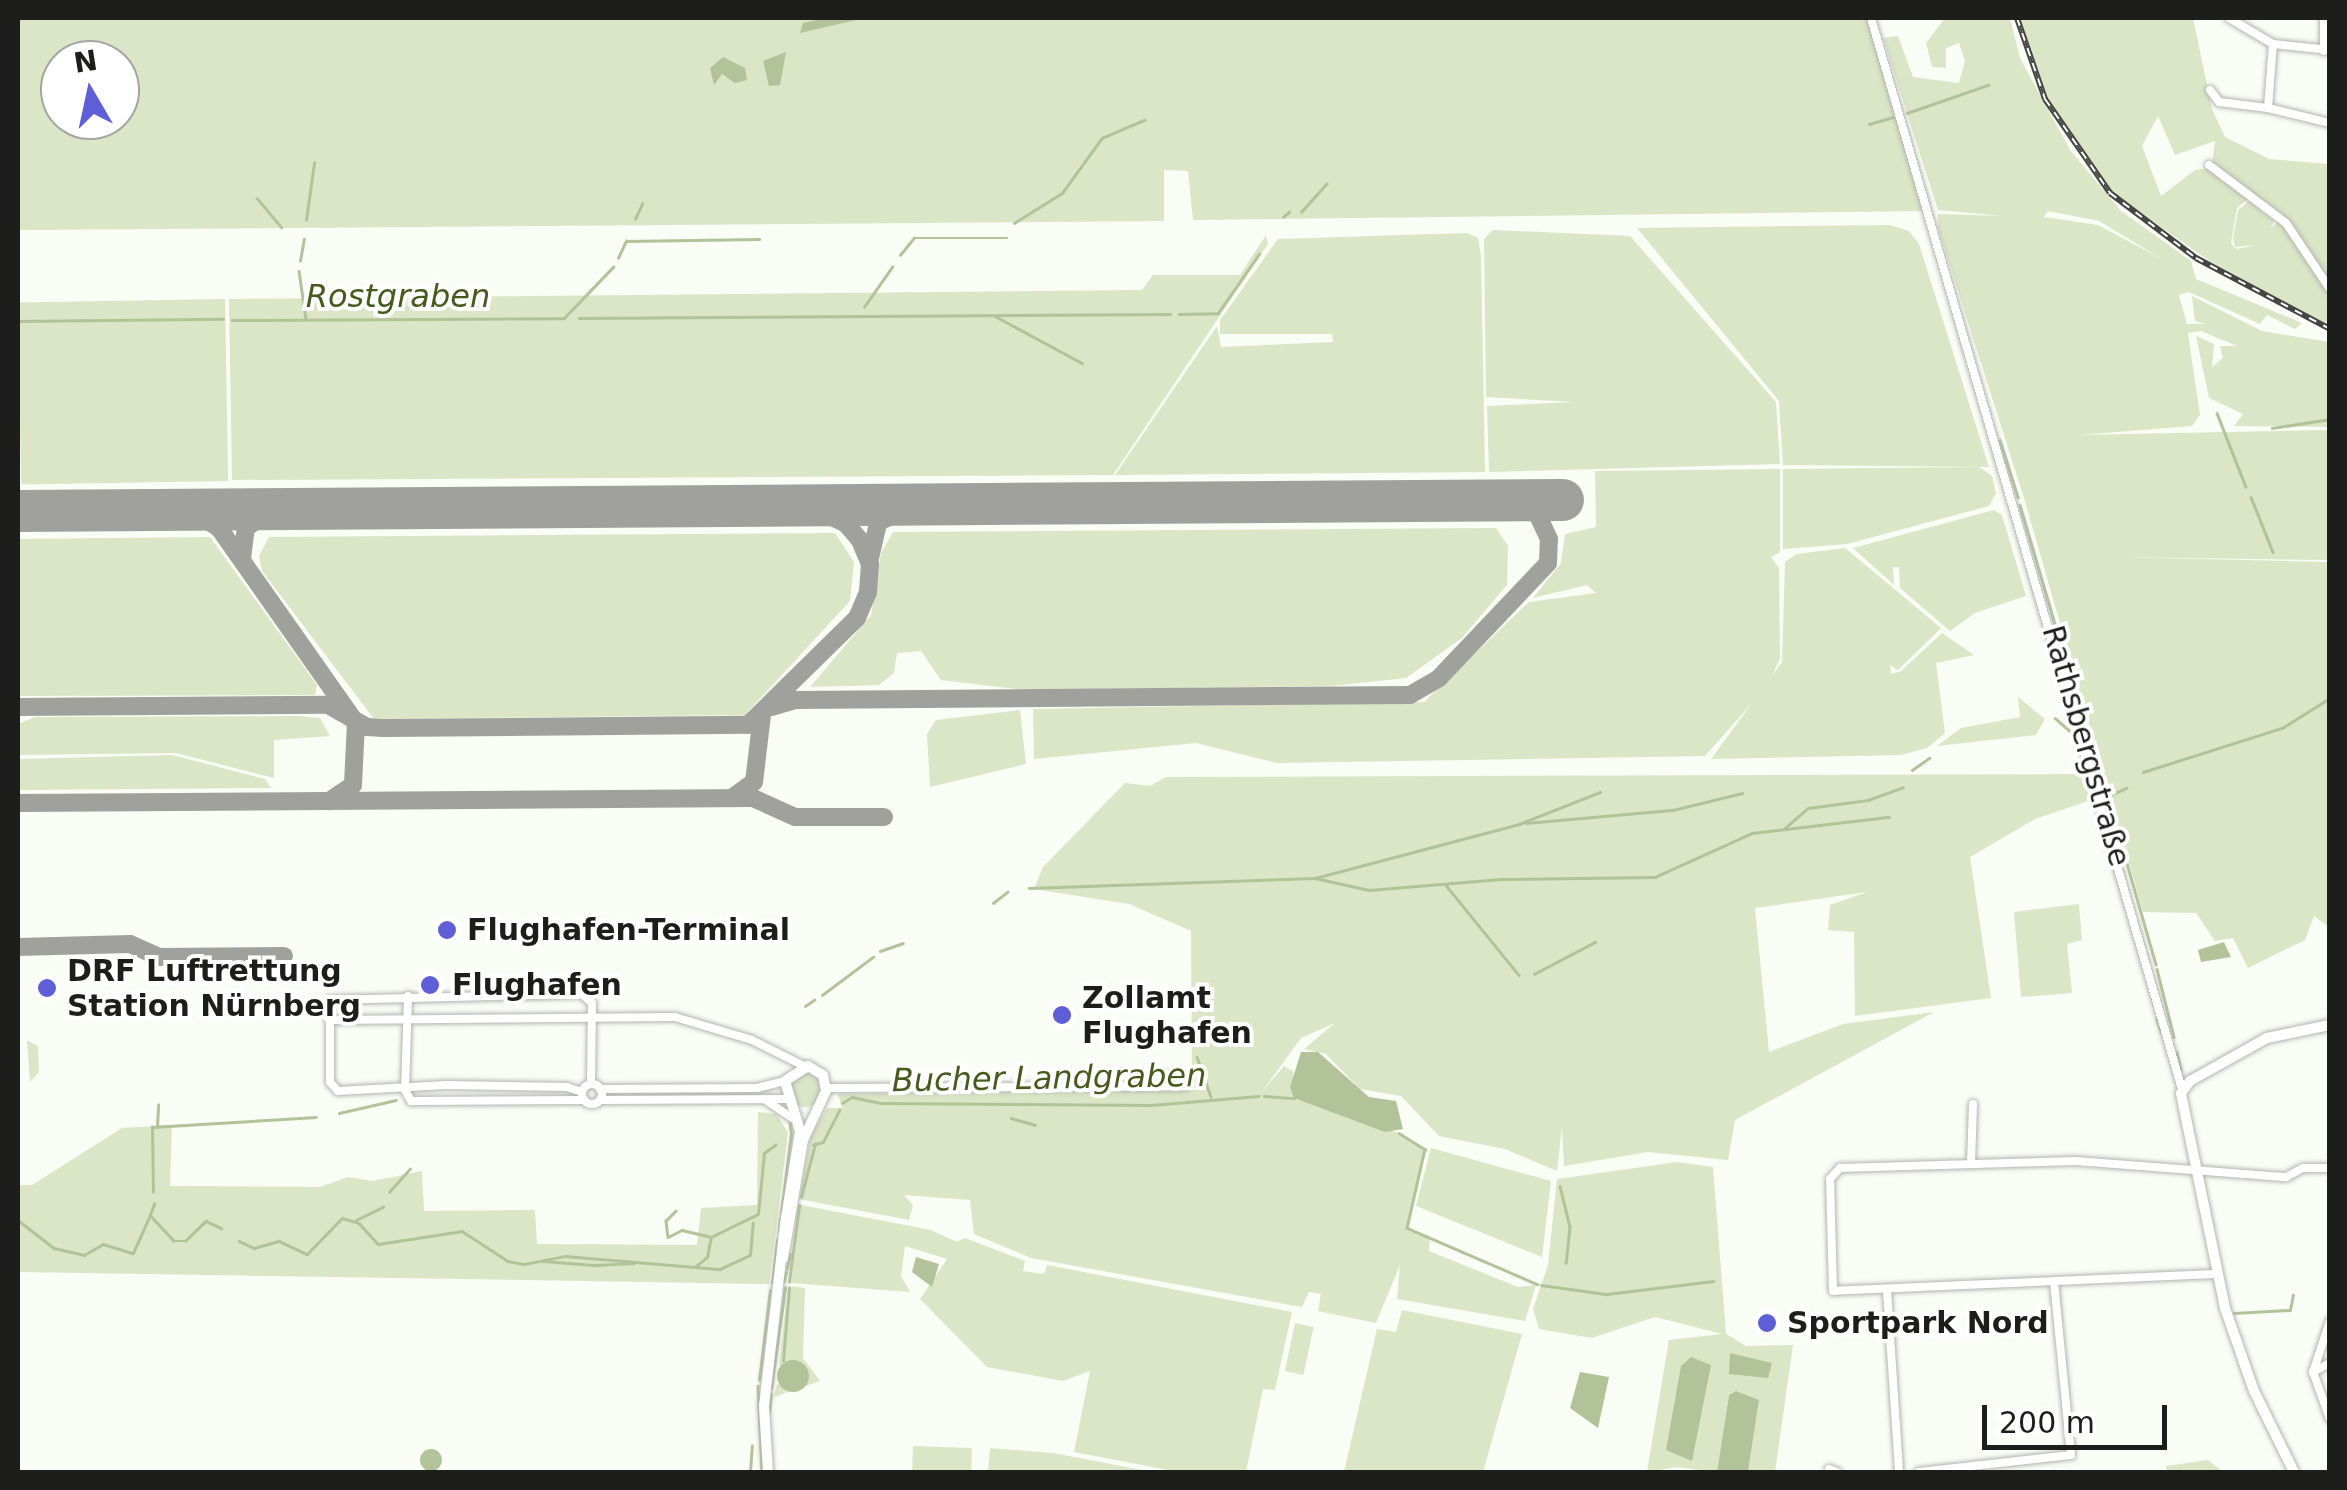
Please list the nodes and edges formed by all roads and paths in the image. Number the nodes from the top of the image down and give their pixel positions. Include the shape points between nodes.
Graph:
1 (1871, 18) edge
2 (2229, 18) edge
3 (2324, 18) edge
4 (2273, 44) junction
5 (2327, 51) edge
6 (2210, 90) dead end
7 (2268, 108) junction
8 (2330, 123) edge
9 (2210, 166) dead end
10 (2330, 289) edge
11 (510, 995) junction
12 (408, 996) junction
13 (592, 1016) junction
14 (510, 1017) junction
15 (409, 1018) junction
16 (329, 1020) junction
17 (2330, 1024) edge
18 (804, 1066) junction
19 (784, 1081) junction
20 (596, 1086) junction
21 (1186, 1086) dead end
22 (2182, 1089) junction
23 (404, 1090) junction
24 (824, 1094) junction
25 (583, 1096) junction
26 (760, 1098) junction
27 (600, 1100) junction
28 (791, 1102) junction
29 (1973, 1104) dead end
30 (798, 1144) junction
31 (1971, 1164) junction
32 (2195, 1168) junction
33 (2330, 1168) edge
34 (782, 1258) junction
35 (2216, 1274) junction
36 (2054, 1282) junction
37 (1887, 1290) junction
38 (2329, 1326) edge
39 (2330, 1363) edge
40 (2313, 1372) junction
41 (2330, 1419) edge
42 (768, 1472) edge
43 (1899, 1472) edge
44 (1919, 1472) edge
45 (2294, 1472) edge

1 - 22 street, Rathsbergstraße
2 - 4 street
3 - 5 street
4 - 5 street
4 - 7 street
6 - 7 street via 2219,102
7 - 8 street
9 - 10 street via 2286,223
11 - 12 street
11 - 13 street via 582,994
11 - 14 street
12 - 15 street
12 - 16 street via 334,996
13 - 14 street
13 - 18 street via 675,1018 752,1040
13 - 20 street
14 - 15 street
15 - 16 street
15 - 23 street
16 - 23 street via 332,1087
17 - 22 main road via 2267,1038
18 - 19 main road
18 - 24 main road via 820,1073
19 - 20 street via 757,1088
19 - 28 main road
20 - 25 street
20 - 27 street
21 - 24 street
22 - 32 main road, Rathsbergstraße
23 - 25 street via 566,1086
23 - 25 street via 412,1101
24 - 28 main road
24 - 34 main road via 803,1140
25 - 27 street
26 - 27 street
26 - 28 street
26 - 30 street via 789,1111
28 - 30 main road
29 - 31 street via 1967,1117
30 - 34 main road
31 - 32 street
31 - 37 street via 1833,1172 1833,1291
32 - 33 street via 2281,1177
32 - 35 main road, Rathsbergstraße
34 - 42 main road via 764,1406
35 - 36 street
35 - 45 main road, Rathsbergstraße via 2246,1372
36 - 37 street
36 - 44 street via 2071,1455
37 - 43 street
38 - 40 street
39 - 40 street
40 - 41 street

